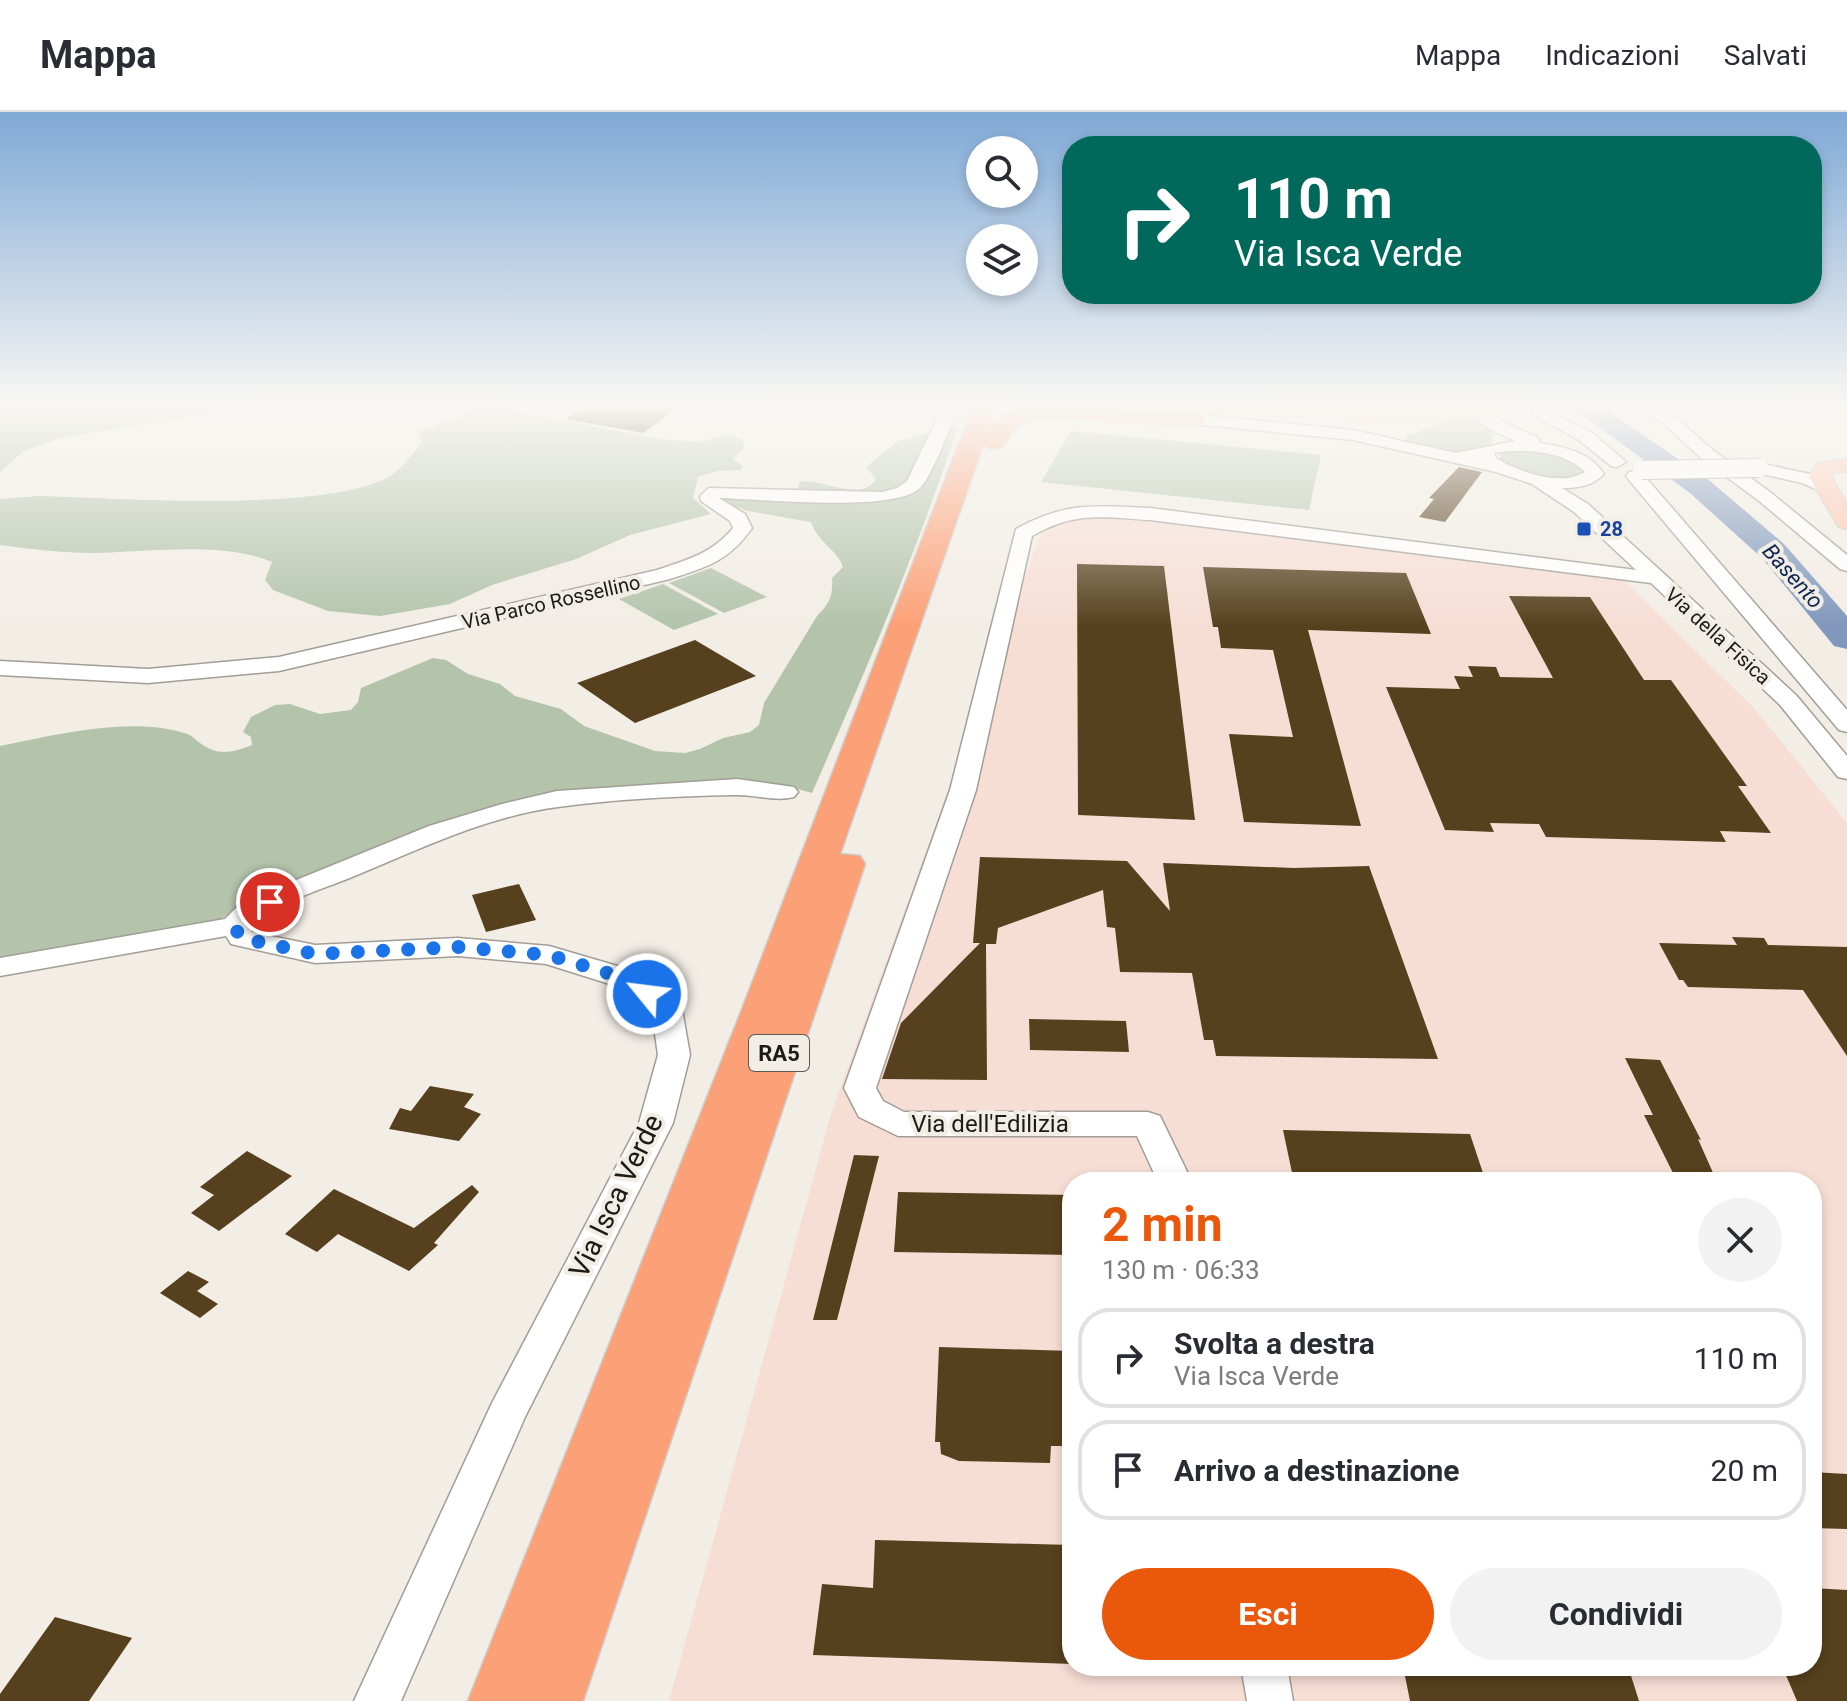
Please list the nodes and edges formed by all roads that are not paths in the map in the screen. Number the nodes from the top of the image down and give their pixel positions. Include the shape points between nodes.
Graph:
1 (918, 478) edge
2 (971, 478) edge
3 (974, 478) edge
4 (1535, 478) edge
5 (1551, 478) edge
6 (1586, 478) edge
7 (1642, 478) edge
8 (1740, 478) edge
9 (1804, 478) edge
10 (1838, 479) edge
11 (1538, 480) junction
12 (1581, 508) junction
13 (1847, 522) edge
14 (1847, 565) edge
15 (1655, 578) junction
16 (0, 668) edge
17 (1847, 725) edge
18 (1847, 772) edge
19 (785, 792) dead end
20 (234, 926) junction
21 (0, 967) edge
22 (1170, 1172) edge
23 (1266, 1676) edge
24 (377, 1701) edge
25 (502, 1701) edge
26 (549, 1701) edge
27 (1270, 1701) edge

1 - 16 street, Via Parco Rossellino via 903,492 882,497 715,492 710,501 738,518 743,528 727,548 704,561 615,589 279,664 148,676
2 - 25 highway, RA5
3 - 26 highway, RA5
4 - 11 street
5 - 11 street
6 - 12 street
7 - 17 street
8 - 14 street
9 - 10 street, bridge
10 - 13 main road
11 - 12 street, Via della Fisica
12 - 15 street, Via della Fisica
15 - 18 street, Via della Fisica via 1788,700
15 - 22 street, Via dell'Edilizia via 1150,514 1092,511 1053,516 1023,533 963,790 860,1088 871,1109 898,1124 1148,1124
19 - 20 street via 737,787 557,799 511,809 438,832 294,891 247,913
20 - 21 street
20 - 24 street, Via Isca Verde via 241,938 315,954 458,947 549,955 627,979 667,1009 674,1055 656,1123 506,1415
23 - 27 street

